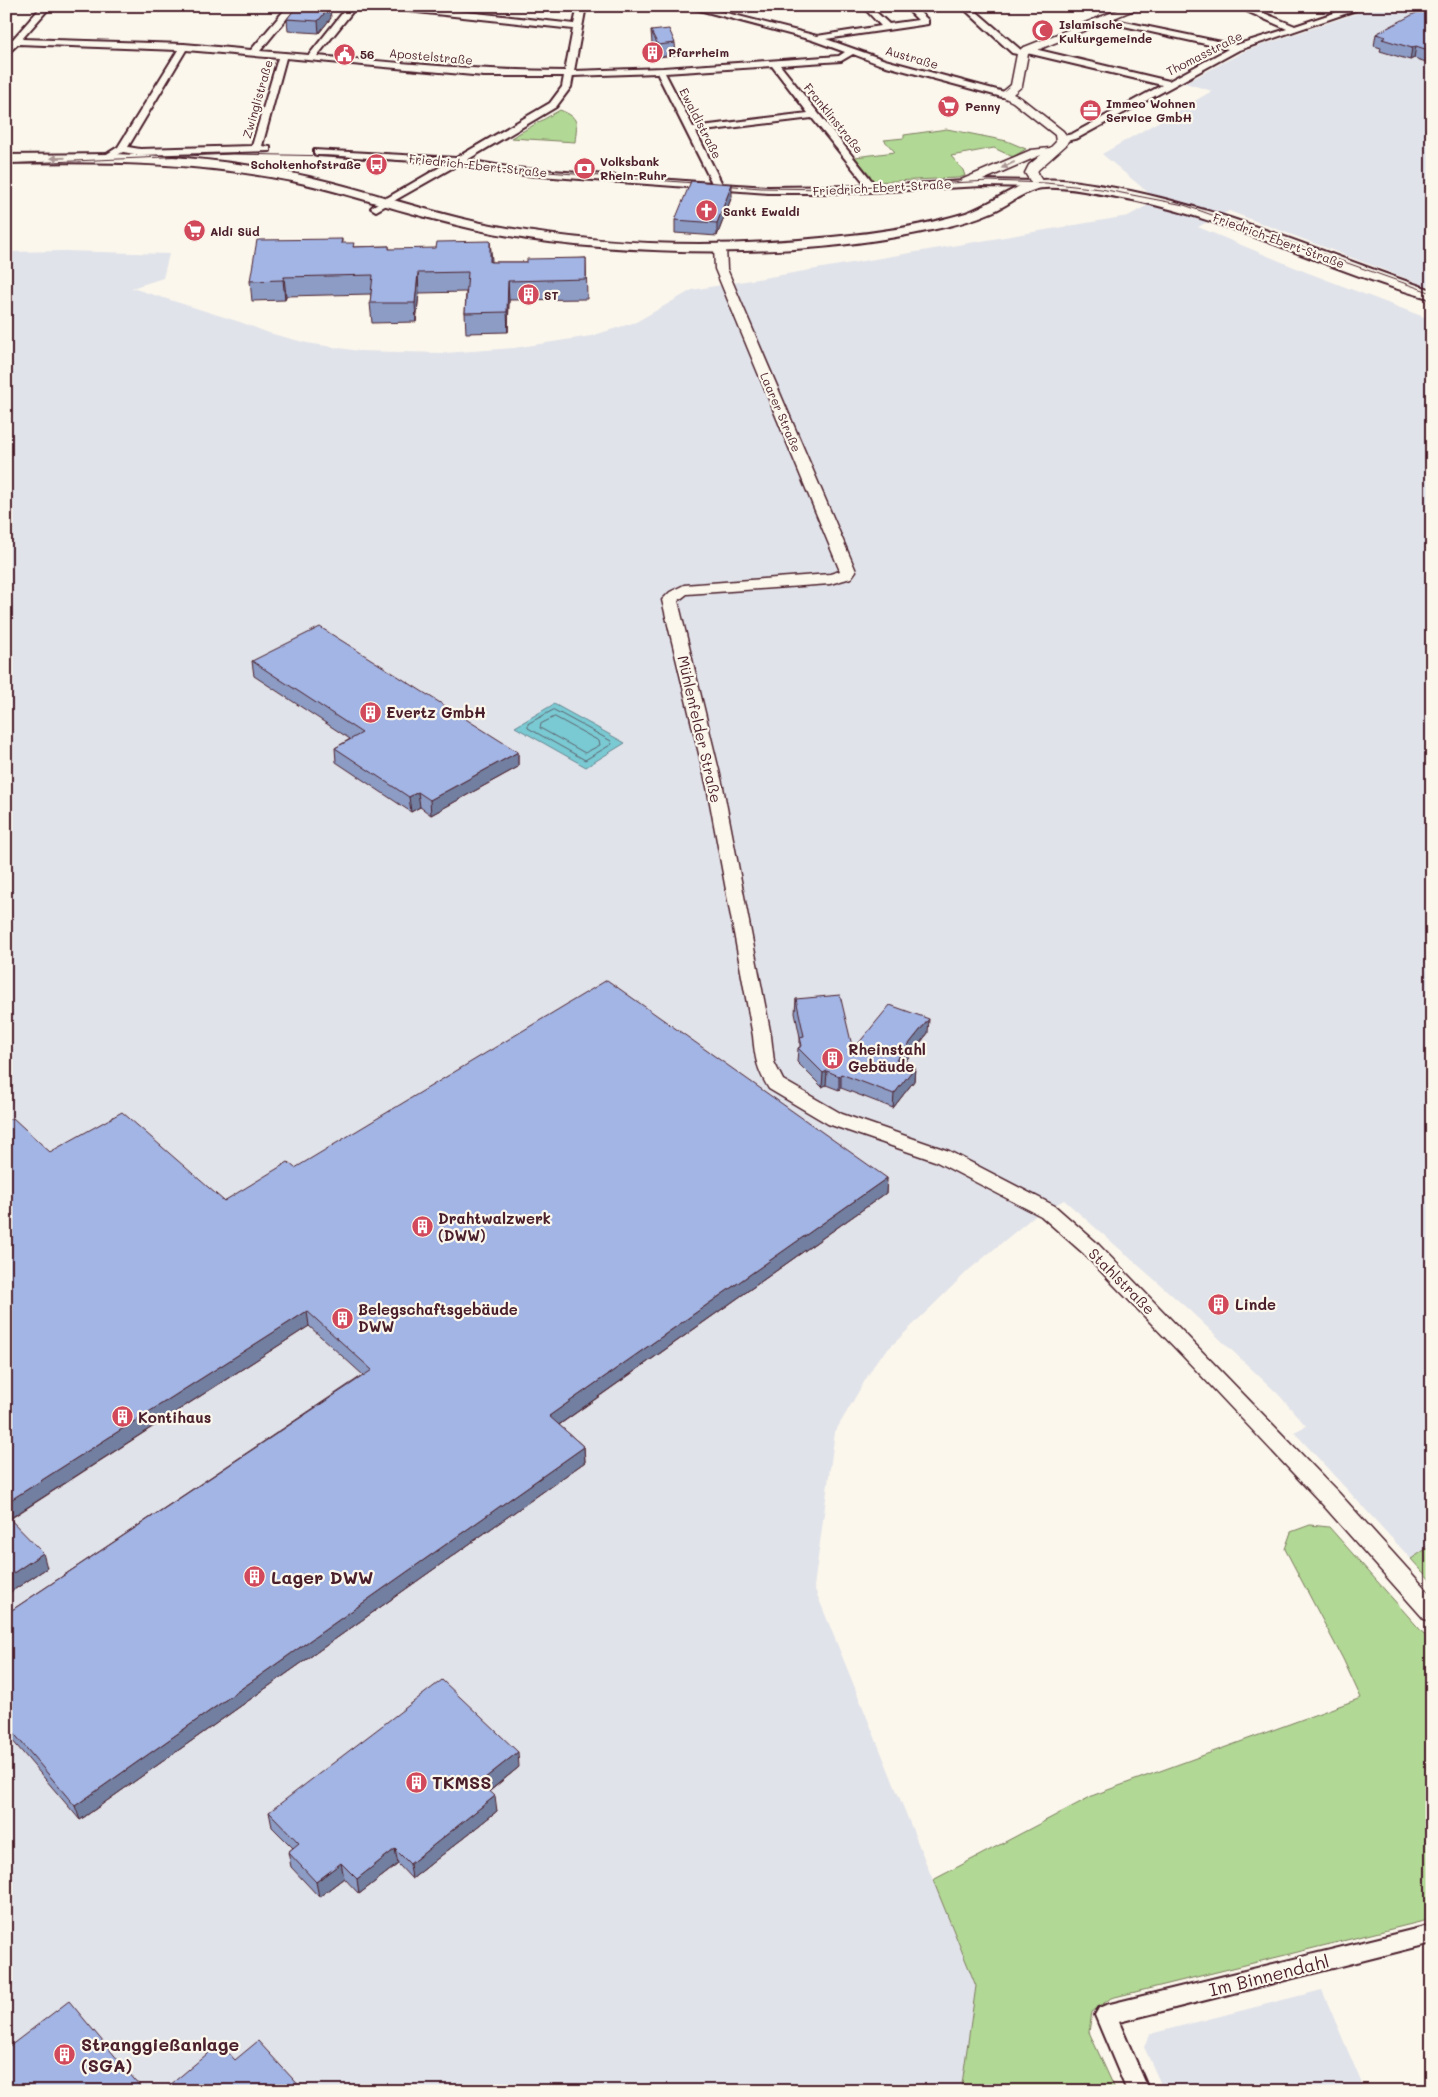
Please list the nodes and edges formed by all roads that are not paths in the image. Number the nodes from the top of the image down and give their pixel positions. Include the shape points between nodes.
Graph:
1 (47, 6) edge
2 (293, 6) edge
3 (354, 6) edge
4 (388, 6) edge
5 (582, 6) edge
6 (688, 6) edge
7 (888, 6) edge
8 (908, 6) edge
9 (965, 6) edge
10 (1138, 6) edge
11 (1239, 6) edge
12 (1364, 6) edge
13 (1104, 20) junction
14 (578, 27) junction
15 (887, 27) junction
16 (1293, 28) junction
17 (815, 38) junction
18 (10, 42) edge
19 (184, 47) junction
20 (1236, 48) junction
21 (852, 51) junction
22 (6, 52) edge
23 (1024, 52) junction
24 (253, 53) junction
25 (283, 56) junction
26 (311, 58) junction
27 (774, 63) junction
28 (660, 71) junction
29 (568, 75) junction
30 (1171, 84) junction
31 (1005, 95) junction
32 (814, 115) junction
33 (689, 130) junction
34 (1063, 140) junction
35 (122, 149) junction
36 (256, 149) junction
37 (267, 149) dead end
38 (1052, 151) junction
39 (317, 152) dead end
40 (107, 157) junction
41 (6, 159) edge
42 (457, 161) junction
43 (6, 171) edge
44 (965, 184) junction
45 (1038, 184) junction
46 (719, 187) junction
47 (874, 189) junction
48 (381, 205) junction
49 (720, 251) junction
50 (1432, 295) edge
51 (846, 575) joint
52 (762, 1036) joint
53 (1432, 1612) edge
54 (1432, 1934) edge
55 (1138, 2091) edge

1 - 18 street
2 - 24 street, Zwinglistraße
3 - 26 street
4 - 14 street
5 - 14 street
6 - 17 street, Austraße
7 - 15 street, Austraße via 869,9
8 - 15 street, Austraße via 924,22
9 - 23 street via 1015,51
10 - 13 street
11 - 16 street
12 - 16 street, Thomasstraße
13 - 20 street
13 - 23 street
14 - 29 street
15 - 17 street, Austraße
16 - 20 street, Thomasstraße
17 - 21 street, Austraße
18 - 19 street, Apostelstraße
18 - 22 street
19 - 24 street, Apostelstraße
19 - 35 street
20 - 30 street, Thomasstraße
21 - 27 street, Apostelstraße via 841,58
21 - 31 street, Austraße
23 - 30 street
23 - 31 street via 1016,86
24 - 25 street, Apostelstraße
25 - 26 street, Apostelstraße
25 - 36 street, Zwinglistraße
26 - 29 street, Apostelstraße via 484,74
27 - 28 street, Apostelstraße
27 - 32 street, Franklinstraße
28 - 29 street, Apostelstraße
28 - 33 street, Ewaldistraße
29 - 42 street via 566,87 553,105
30 - 34 street, Thomasstraße
31 - 34 street via 1017,100
32 - 33 street
32 - 47 street, Franklinstraße
33 - 46 street, Ewaldistraße
34 - 38 street
35 - 36 street via 140,152
35 - 40 street
36 - 37 street
38 -> 44 street via 1035,152
38 - 45 street via 1033,168 1031,173
39 - 42 street, Friedrich-Ebert-Straße
40 -> 41 main road
40 - 48 main road via 187,160 239,167 312,181
42 - 46 street, Friedrich-Ebert-Straße via 513,171
42 - 48 street
43 - 48 main road via 140,166 194,168 256,177
44 - 45 street, Friedrich-Ebert-Straße
44 - 47 street, Friedrich-Ebert-Straße
45 - 49 main road via 1040,190 1036,196 1018,206 938,231 814,250
45 - 50 main road, Friedrich-Ebert-Straße via 1124,193 1173,204
46 - 47 street, Friedrich-Ebert-Straße
48 - 49 main road via 456,229 539,244 634,252
49 - 51 street, Laarer Straße via 721,269 848,571
51 - 52 street, Mühlenfelder Straße via 830,579 684,590 670,600 714,787
52 - 53 street, Stahlstraße via 765,1062 776,1084 802,1100 836,1119 942,1156 1048,1211 1090,1248 1188,1348 1331,1499
54 - 55 street, Im Binnendahl via 1106,2014

